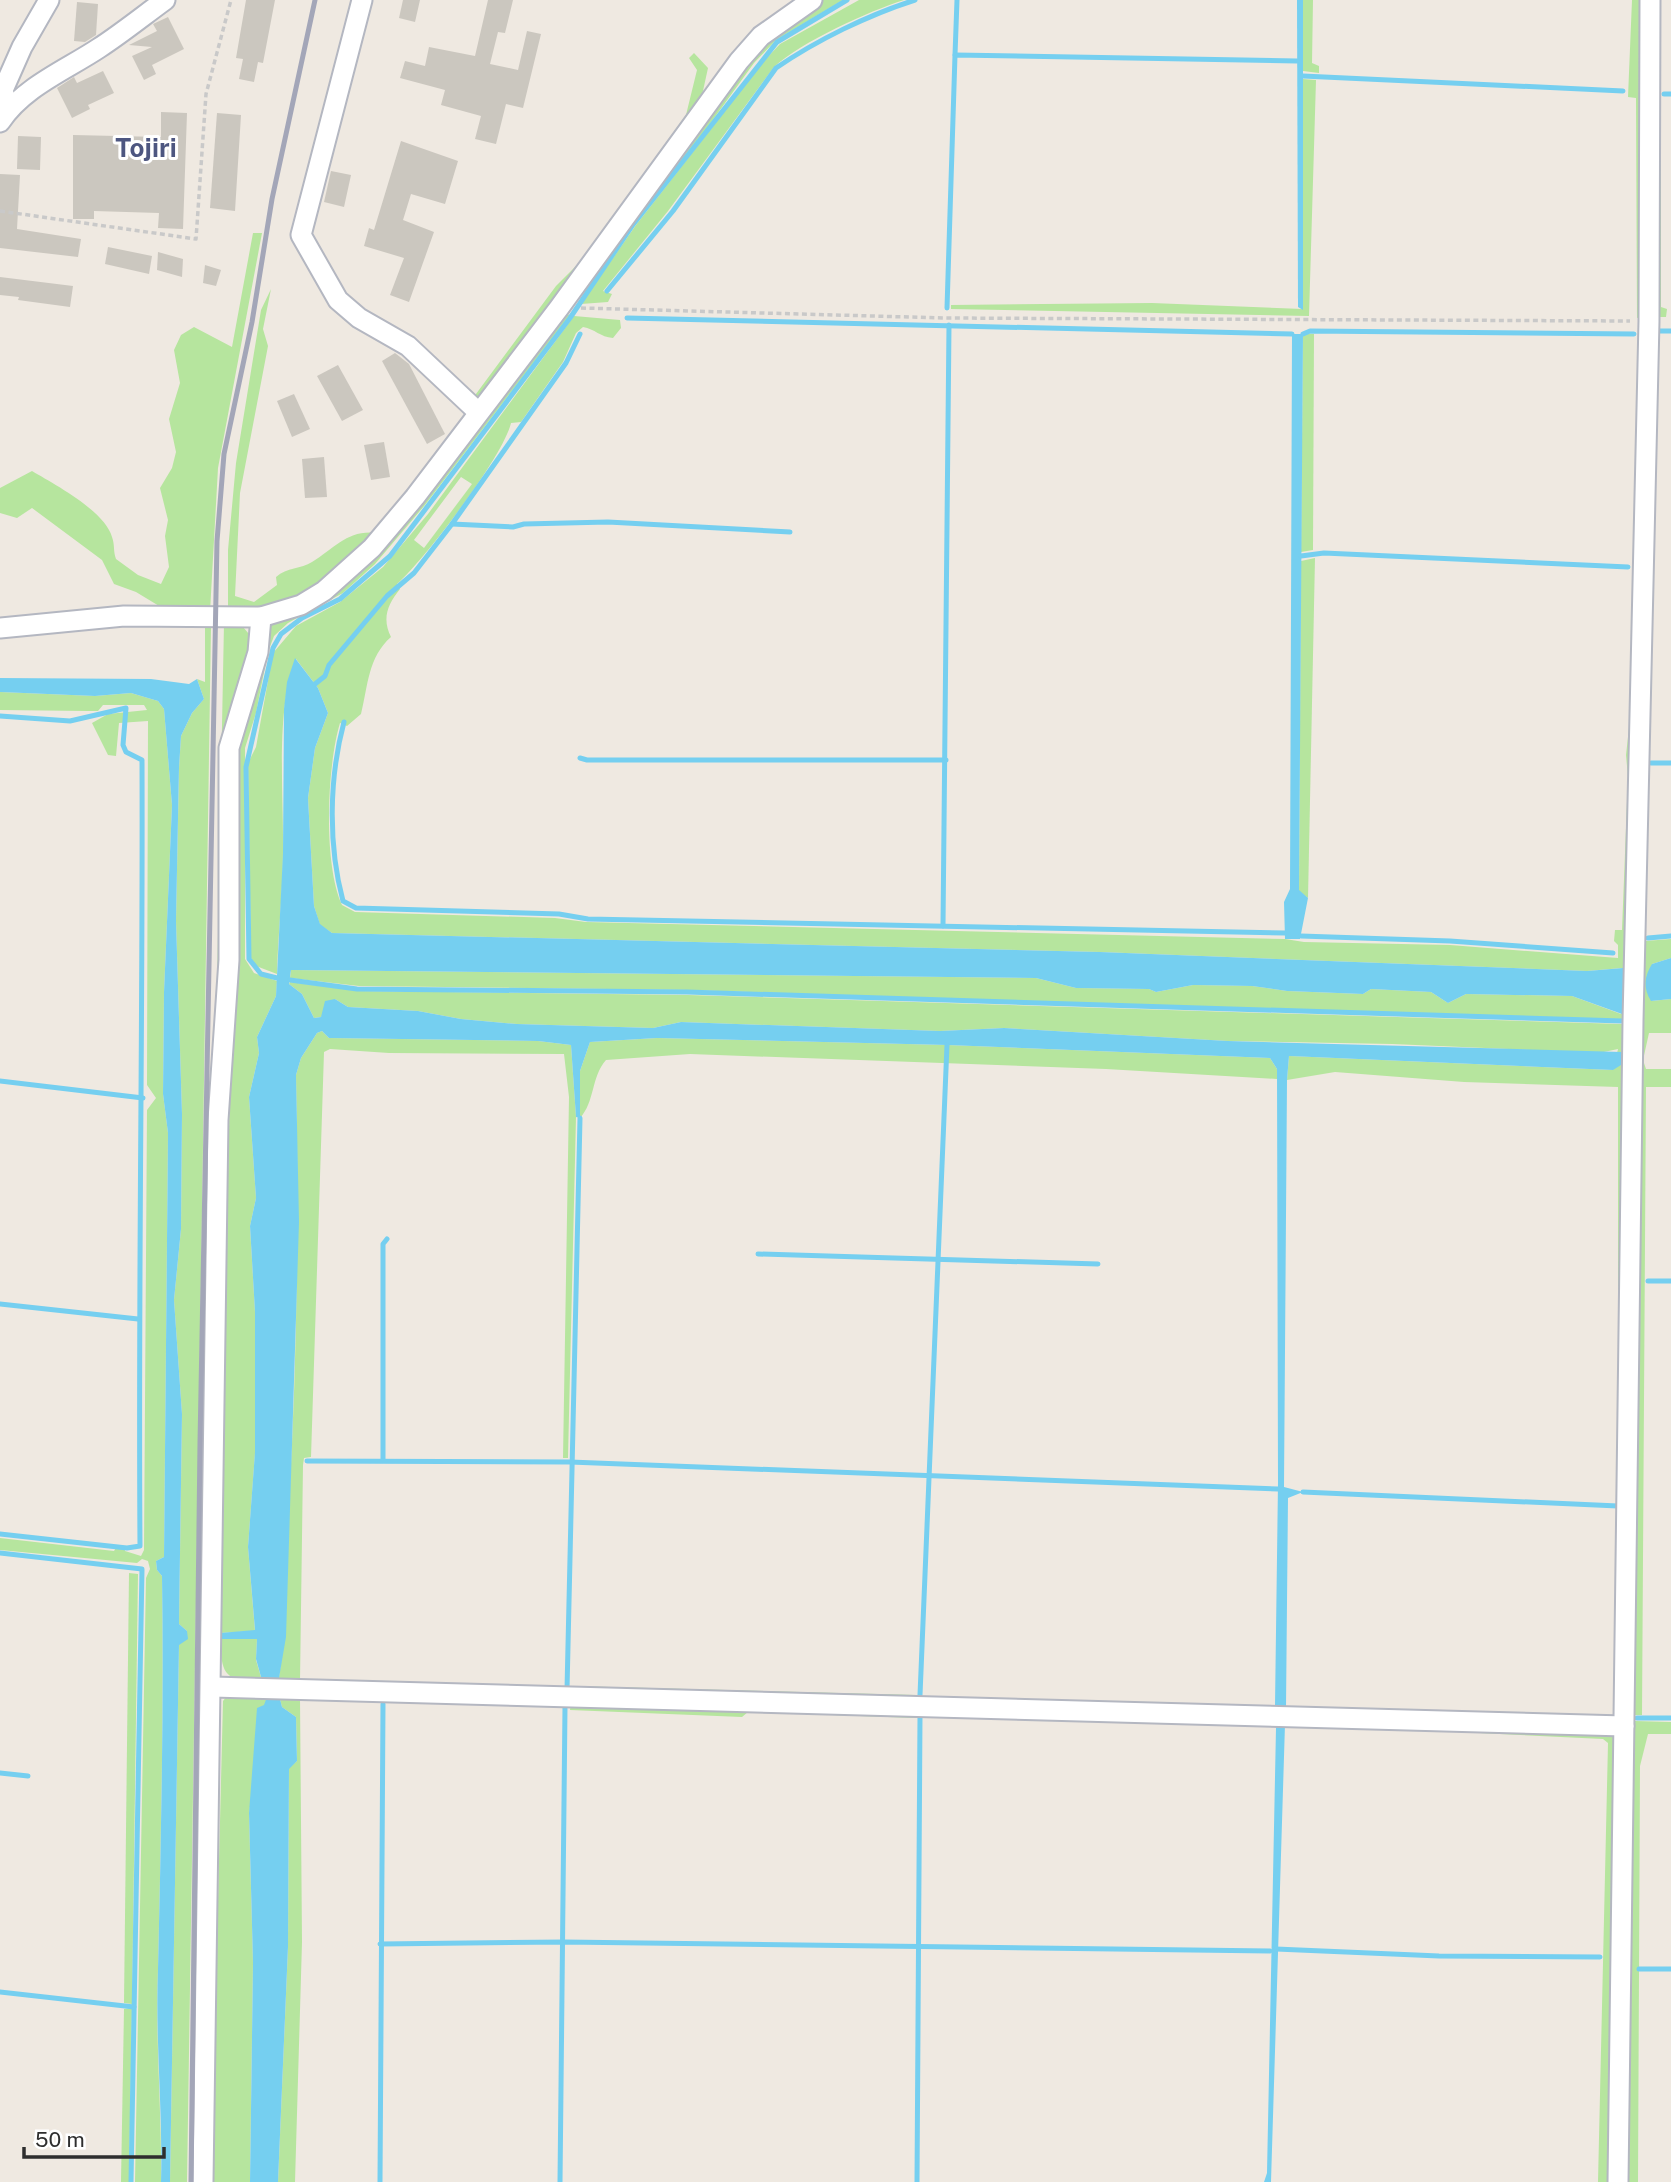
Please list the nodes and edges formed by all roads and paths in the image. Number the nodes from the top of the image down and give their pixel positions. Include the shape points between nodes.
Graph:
1 (49, 0) edge
2 (165, 0) edge
3 (231, 0) edge
4 (362, 0) edge
5 (812, 0) edge
6 (1650, 0) edge
7 (4, 116) edge
8 (0, 211) edge
9 (559, 308) junction
10 (1649, 321) junction
11 (477, 411) junction
12 (261, 617) junction
13 (0, 628) edge
14 (212, 1687) junction
15 (1624, 1726) junction
16 (203, 2182) edge
17 (1618, 2182) edge

1 - 7 street via 3,90
2 - 7 street via 29,92
3 - 8 path via 206,94 196,239
4 - 11 street via 301,235 338,300 359,318 408,346
5 - 9 street via 761,36 739,61
6 - 10 street
9 - 10 path via 945,318
9 - 11 street
10 - 15 street via 1633,1007
11 - 12 street via 415,497 349,572 301,605
12 - 13 street via 124,616
12 - 14 street via 258,652 229,748 229,960 218,1120
14 - 15 street
14 - 16 street
15 - 17 street

